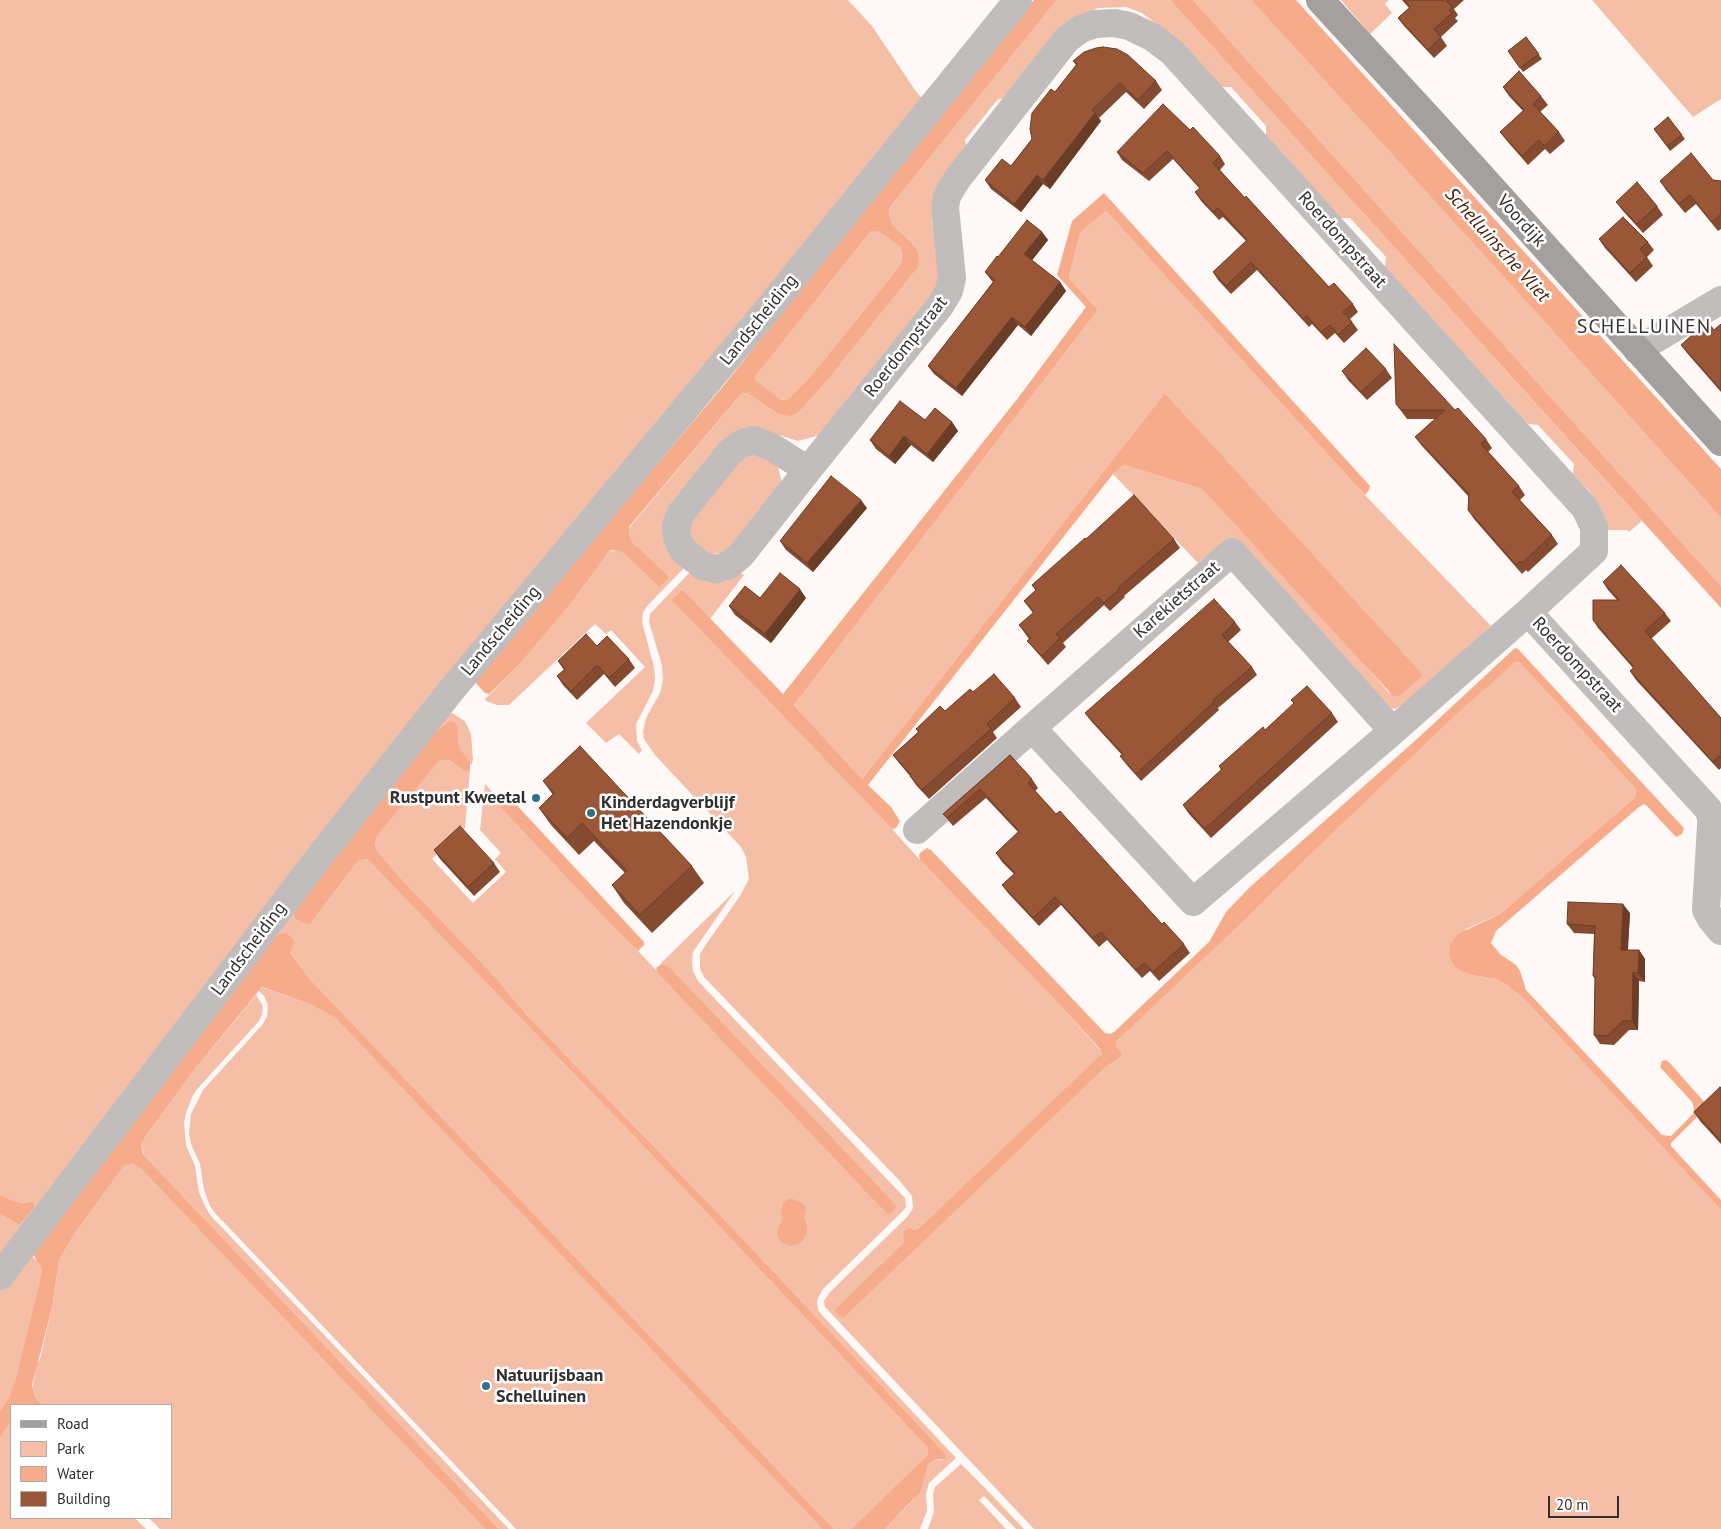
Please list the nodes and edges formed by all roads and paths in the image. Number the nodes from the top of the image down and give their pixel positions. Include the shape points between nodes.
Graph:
1 (1018, 0) edge
2 (1320, 0) edge
3 (1721, 300) edge
4 (1637, 350) junction
5 (1721, 442) edge
6 (808, 470) junction
7 (1528, 612) junction
8 (1032, 728) junction
9 (1393, 731) junction
10 (917, 830) dead end
11 (1721, 931) edge
12 (0, 1276) edge

1 - 12 street, Landscheiding via 774,302 437,709 320,856
2 - 4 street, Voordijk
3 - 4 street
4 - 5 street, Voordijk
6 - 6 street, Roerdompstraat via 772,447 754,440 741,444 722,460 681,513 676,526 683,550 703,566 716,569 728,565 741,555
6 - 7 street, Roerdompstraat via 949,291 952,278 944,207 958,178 1067,39 1095,24 1115,22 1152,37 1172,52 1585,508 1594,528 1594,551
7 - 9 street
7 - 11 street, Roerdompstraat via 1708,809 1711,825 1706,910
8 - 9 street via 1193,902
8 - 9 street, Karekietstraat via 1232,552
8 - 10 street, Karekietstraat

